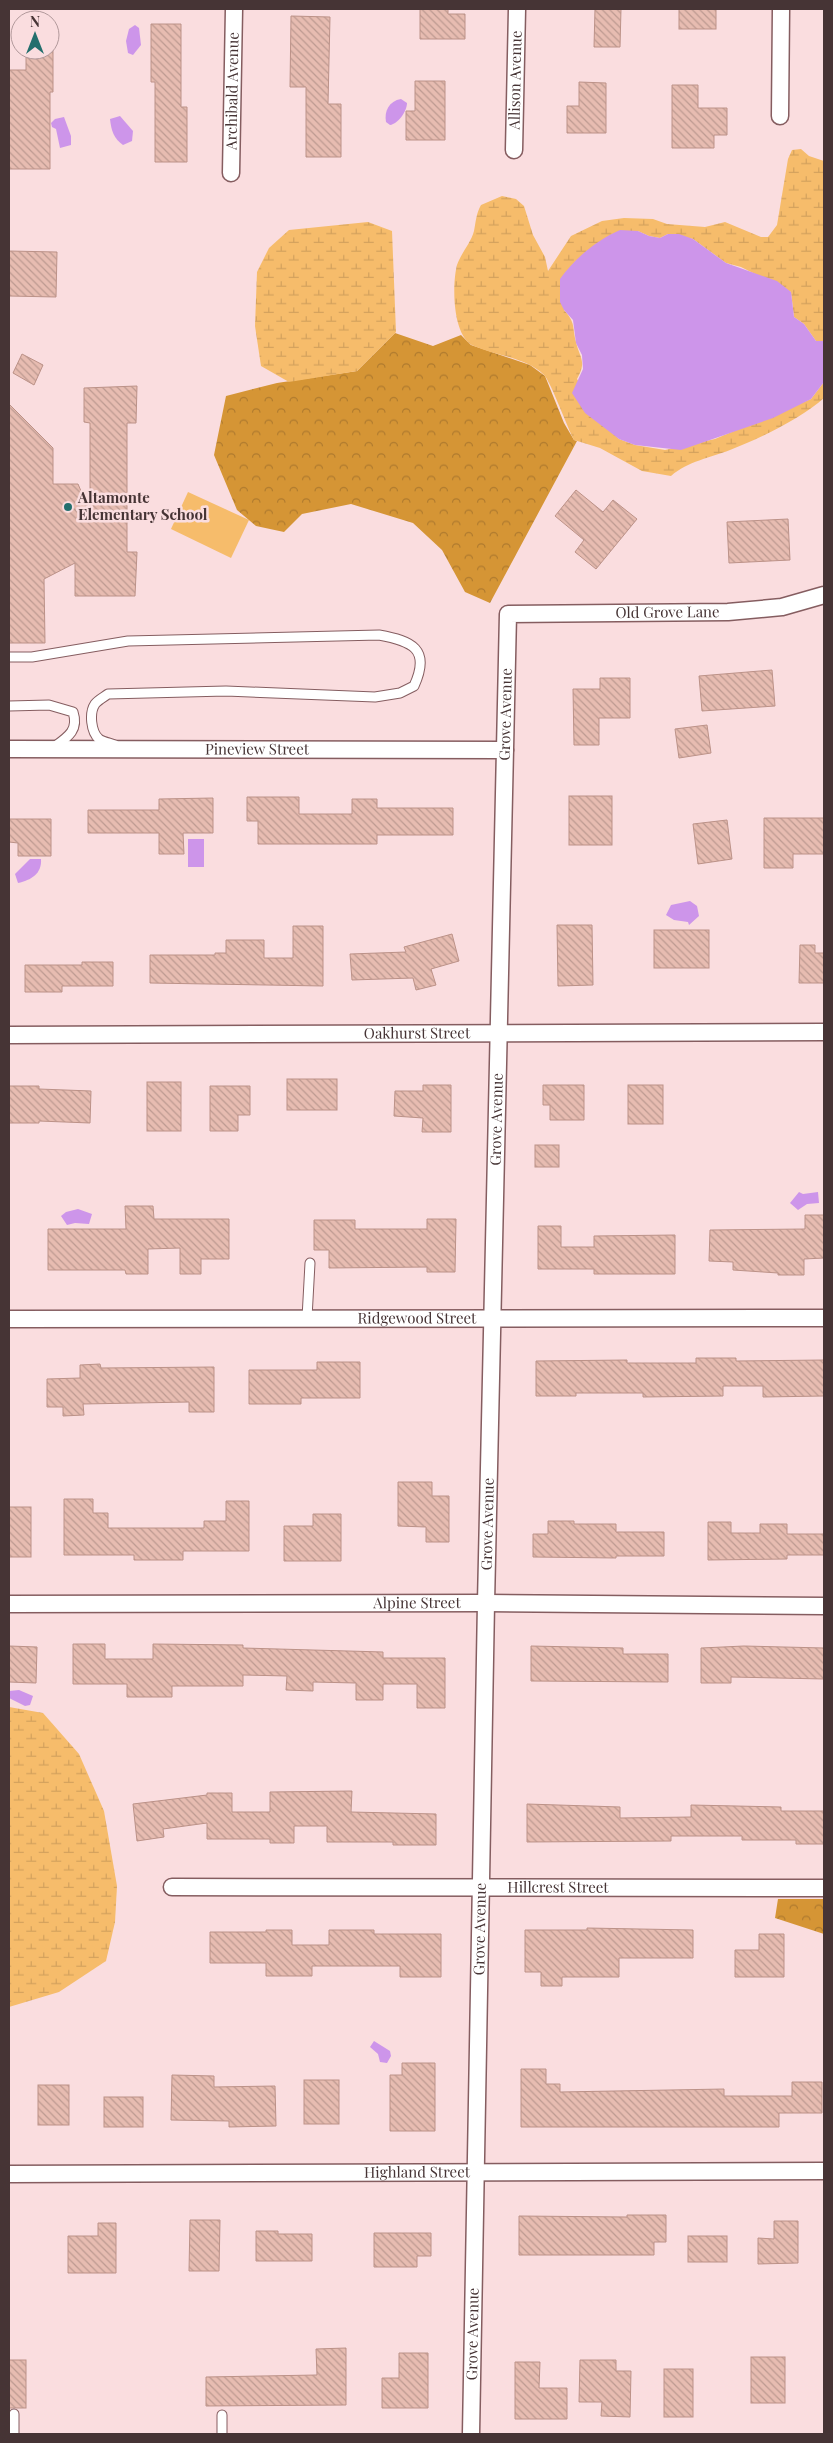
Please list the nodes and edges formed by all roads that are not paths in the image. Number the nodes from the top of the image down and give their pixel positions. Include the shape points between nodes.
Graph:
1 (234, 9) edge
2 (517, 9) edge
3 (781, 9) edge
4 (780, 116) dead end
5 (514, 150) dead end
6 (231, 173) dead end
7 (824, 595) edge
8 (508, 614) joint
9 (9, 657) edge
10 (9, 706) edge
11 (9, 749) edge
12 (51, 749) junction
13 (129, 750) junction
14 (505, 750) junction
15 (824, 1032) edge
16 (500, 1033) junction
17 (9, 1035) edge
18 (310, 1263) dead end
19 (307, 1318) junction
20 (494, 1318) junction
21 (824, 1318) edge
22 (9, 1320) edge
23 (486, 1603) junction
24 (9, 1604) edge
25 (824, 1606) edge
26 (172, 1888) dead end
27 (824, 1888) edge
28 (482, 1889) junction
29 (824, 2171) edge
30 (476, 2173) junction
31 (9, 2174) edge
32 (14, 2414) dead end
33 (222, 2415) dead end
34 (14, 2434) edge
35 (222, 2434) edge
36 (471, 2434) edge

1 - 6 street, Archibald Avenue
2 - 5 street, Allison Avenue
3 - 4 street
7 - 8 street, Old Grove Lane via 782,607 728,612
8 - 14 street, Grove Avenue
9 - 13 lane via 32,657 128,641 379,635 404,640 419,654 421,670 414,686 400,693 375,697 226,691 108,694 95,704 92,711 93,731 100,740
10 - 12 lane via 49,705 73,712 75,728 72,734
11 - 12 street, Pineview Street
12 - 13 street, Pineview Street
13 - 14 street, Pineview Street
14 - 16 street, Grove Avenue
15 - 16 street, Oakhurst Street
16 - 17 street, Oakhurst Street
16 - 20 street, Grove Avenue
18 - 19 lane
19 - 20 street, Ridgewood Street
19 - 22 street, Ridgewood Street
20 - 21 street, Ridgewood Street
20 - 23 street, Grove Avenue
23 - 24 street, Alpine Street
23 - 25 street, Alpine Street
23 - 28 street, Grove Avenue
26 - 28 street, Hillcrest Street
27 - 28 street, Hillcrest Street
28 - 30 street, Grove Avenue
29 - 30 street, Highland Street
30 - 31 street, Highland Street
30 - 36 street, Grove Avenue
32 - 34 lane
33 - 35 lane

